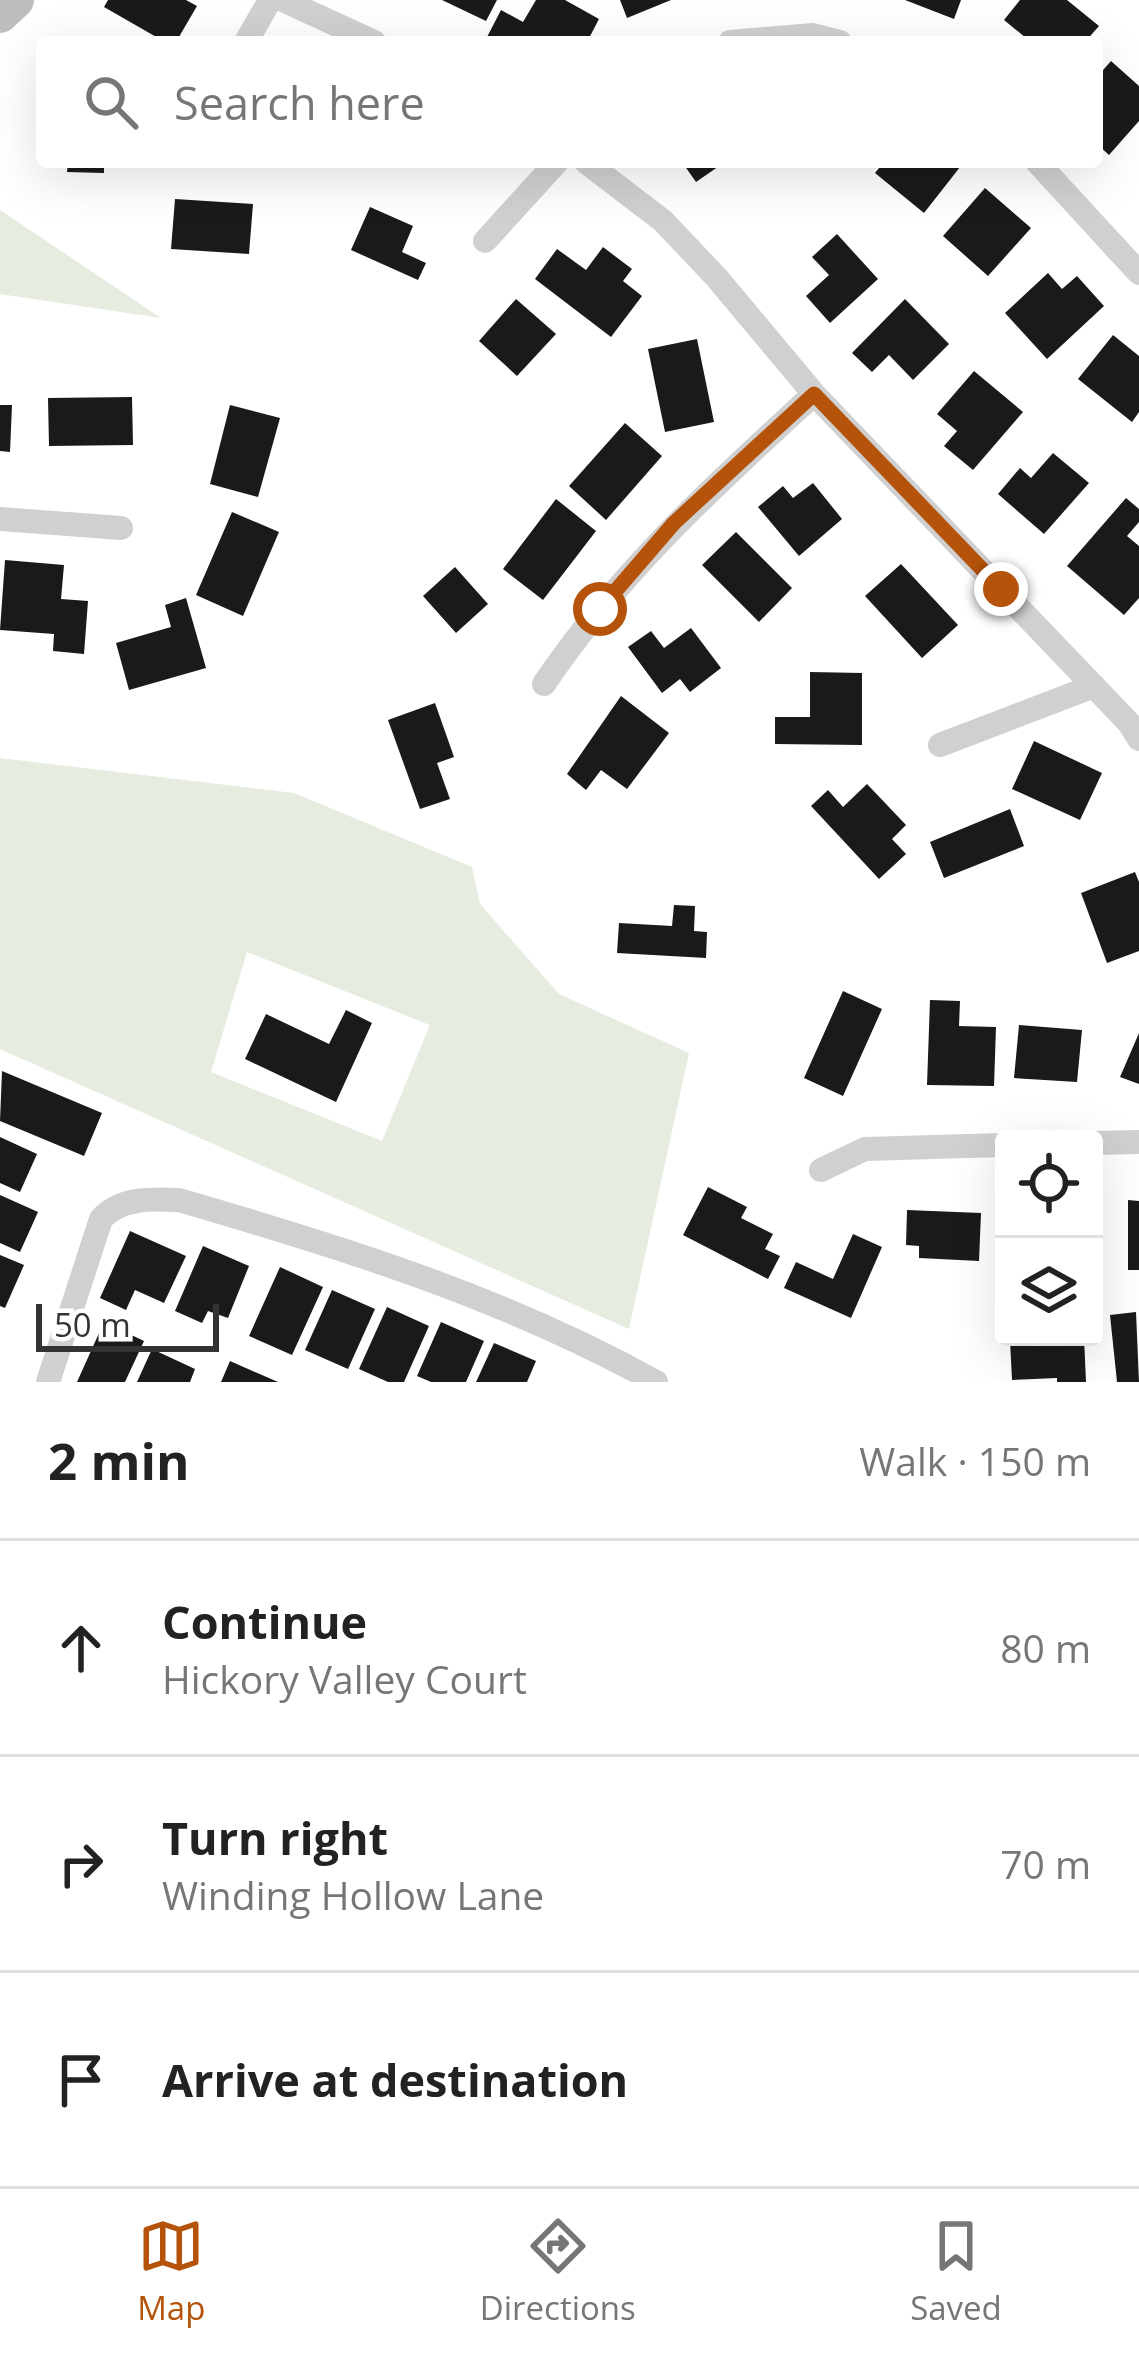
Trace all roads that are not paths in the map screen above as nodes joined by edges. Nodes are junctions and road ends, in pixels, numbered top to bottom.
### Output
1 (16, 0) edge
2 (270, 0) edge
3 (283, 0) edge
4 (0, 15) edge
5 (249, 36) edge
6 (361, 36) edge
7 (551, 168) edge
8 (594, 168) edge
9 (1043, 168) edge
10 (484, 241) dead end
11 (1139, 273) edge
12 (814, 394) junction
13 (0, 519) edge
14 (121, 528) dead end
15 (544, 684) dead end
16 (1094, 686) junction
17 (1139, 739) edge
18 (940, 745) dead end
19 (1139, 1142) edge
20 (1103, 1143) edge
21 (995, 1145) edge
22 (821, 1170) dead end
23 (48, 1382) edge
24 (656, 1382) edge

1 - 4 street
2 - 5 street
3 - 6 street
7 - 10 street
8 - 12 street
9 - 11 street
12 - 15 street
12 - 16 street
13 - 14 street
16 - 17 street
16 - 18 street
19 - 20 street
21 - 22 street
23 - 24 street

